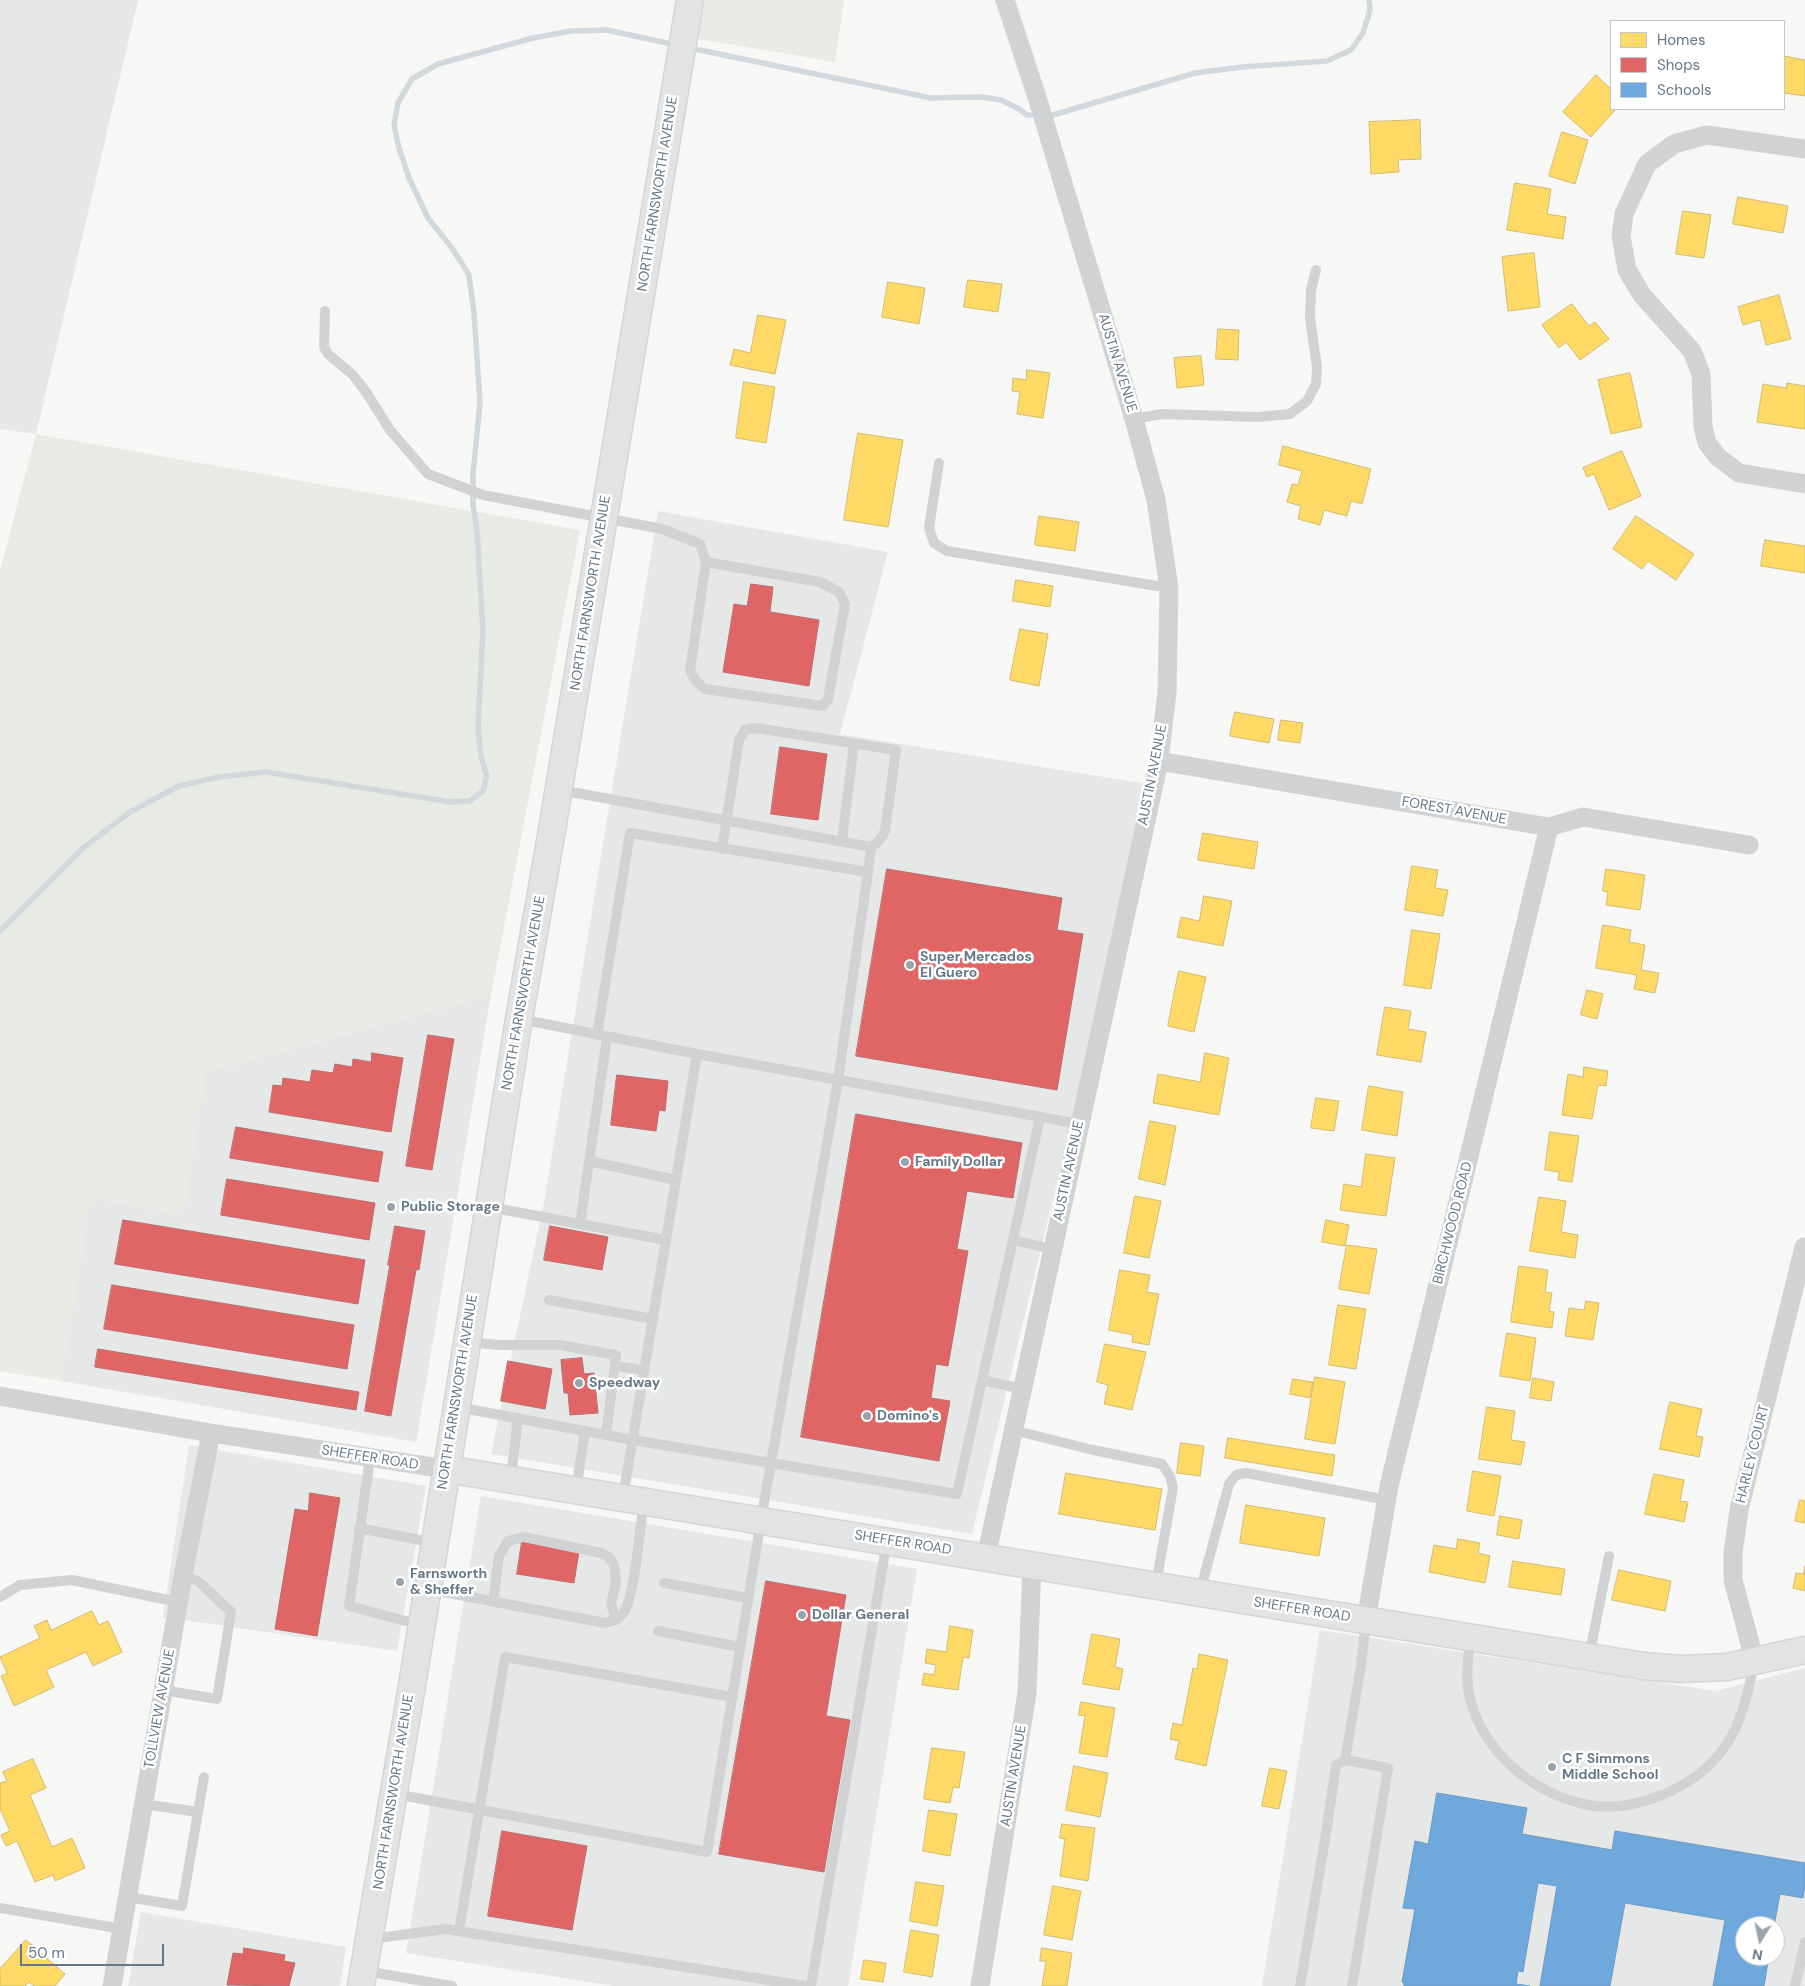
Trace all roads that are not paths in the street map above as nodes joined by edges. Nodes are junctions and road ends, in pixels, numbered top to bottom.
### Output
1 (1004, 0) edge
2 (689, 2) edge
3 (1805, 150) edge
4 (1316, 270) dead end
5 (325, 311) dead end
6 (1134, 420) junction
7 (939, 463) dead end
8 (1805, 484) edge
9 (604, 518) junction
10 (706, 562) junction
11 (1169, 588) junction
12 (854, 744) junction
13 (1159, 761) junction
14 (559, 790) junction
15 (727, 820) junction
16 (1549, 827) junction
17 (842, 842) junction
18 (1749, 845) dead end
19 (871, 847) junction
20 (722, 848) junction
21 (868, 872) junction
22 (519, 1019) junction
23 (602, 1036) junction
24 (697, 1054) junction
25 (838, 1080) junction
26 (1040, 1117) junction
27 (1079, 1124) junction
28 (589, 1161) junction
29 (676, 1180) junction
30 (488, 1207) junction
31 (580, 1224) junction
32 (666, 1240) junction
33 (1013, 1240) junction
34 (1804, 1247) dead end
35 (1052, 1249) junction
36 (549, 1300) dead end
37 (653, 1319) junction
38 (467, 1342) junction
39 (615, 1366) junction
40 (644, 1370) junction
41 (982, 1380) junction
42 (1022, 1390) junction
43 (0, 1396) edge
44 (456, 1406) junction
45 (518, 1418) junction
46 (1013, 1430) junction
47 (585, 1431) junction
48 (211, 1432) junction
49 (606, 1435) junction
50 (633, 1440) junction
51 (370, 1458) junction
52 (771, 1462) junction
53 (446, 1469) junction
54 (510, 1479) junction
55 (576, 1490) junction
56 (633, 1499) junction
57 (1387, 1500) junction
58 (761, 1520) junction
59 (360, 1528) junction
60 (887, 1541) junction
61 (435, 1543) junction
62 (1609, 1556) dead end
63 (986, 1557) junction
64 (1032, 1565) junction
65 (183, 1576) junction
66 (664, 1583) dead end
67 (1155, 1585) junction
68 (427, 1589) junction
69 (1200, 1593) junction
70 (0, 1597) edge
71 (748, 1598) junction
72 (178, 1602) junction
73 (493, 1602) junction
74 (616, 1620) junction
75 (1366, 1620) junction
76 (422, 1625) junction
77 (658, 1631) dead end
78 (1470, 1638) junction
79 (740, 1647) junction
80 (1805, 1651) edge
81 (1589, 1658) junction
82 (1755, 1662) junction
83 (163, 1690) junction
84 (732, 1698) junction
85 (1345, 1760) junction
86 (204, 1777) dead end
87 (394, 1794) junction
88 (143, 1804) junction
89 (480, 1809) junction
90 (198, 1812) junction
91 (127, 1897) junction
92 (0, 1908) edge
93 (122, 1930) junction
94 (460, 1931) junction
95 (370, 1939) junction
96 (1805, 1942) edge
97 (363, 1978) edge
98 (112, 1986) edge
99 (452, 1986) edge
100 (806, 1986) edge
101 (811, 1986) edge
102 (980, 1986) edge
103 (1300, 1986) edge
104 (1352, 1986) edge
105 (1795, 1986) edge

1 - 6 street, AUSTIN AVENUE
2 - 9 main road, NORTH FARNSWORTH AVENUE
3 - 8 street
4 - 6 lane
5 - 9 lane
6 - 11 street, AUSTIN AVENUE
7 - 11 lane
9 - 10 lane
9 - 14 main road, NORTH FARNSWORTH AVENUE
10 - 10 lane
11 - 13 street, AUSTIN AVENUE
12 - 15 lane
12 - 17 lane
12 - 19 lane
13 - 16 street, FOREST AVENUE
13 - 27 street, AUSTIN AVENUE
14 - 15 lane
14 - 22 main road, NORTH FARNSWORTH AVENUE
15 - 17 lane
15 - 20 lane
16 - 18 street, FOREST AVENUE
16 - 57 street, BIRCHWOOD ROAD
17 - 19 lane
19 - 21 lane
20 - 21 lane
20 - 23 lane
21 - 25 lane
22 - 23 lane
22 - 30 main road, NORTH FARNSWORTH AVENUE
23 - 24 lane
23 - 28 lane
24 - 25 lane
24 - 29 lane
25 - 26 lane
25 - 52 lane
26 - 27 lane
26 - 33 lane
27 - 35 street, AUSTIN AVENUE
28 - 29 lane
28 - 31 lane
29 - 32 lane
30 - 31 lane
30 - 38 main road, NORTH FARNSWORTH AVENUE
31 - 32 lane
32 - 37 lane
33 - 35 lane
33 - 41 lane
34 - 82 street, HARLEY COURT
35 - 42 street, AUSTIN AVENUE
36 - 37 lane
37 - 40 lane
38 - 39 lane
38 - 44 main road, NORTH FARNSWORTH AVENUE
39 - 40 lane
39 - 49 lane
40 - 50 lane
41 - 42 lane
41 - 52 lane
42 - 46 street, AUSTIN AVENUE
43 - 48 street, SHEFFER ROAD
44 - 45 lane
44 - 53 main road, NORTH FARNSWORTH AVENUE
45 - 47 lane
45 - 54 lane
46 - 63 street, AUSTIN AVENUE
46 - 67 lane
47 - 49 lane
47 - 55 lane
48 - 51 street, SHEFFER ROAD
48 - 65 street, TOLLVIEW AVENUE
49 - 50 lane
50 - 52 lane
50 - 56 lane
51 - 53 street, SHEFFER ROAD
51 - 59 lane
52 - 58 lane
53 - 54 main road, SHEFFER ROAD
53 - 61 main road, NORTH FARNSWORTH AVENUE
54 - 55 main road, SHEFFER ROAD
55 - 56 main road, SHEFFER ROAD
56 - 58 main road, SHEFFER ROAD
56 - 74 lane
57 - 69 lane
57 - 75 street, BIRCHWOOD ROAD
58 - 60 main road, SHEFFER ROAD
58 - 71 lane
59 - 61 lane
59 - 76 lane
60 - 63 main road, SHEFFER ROAD
60 - 101 lane
61 - 68 main road, NORTH FARNSWORTH AVENUE
62 - 81 lane
63 - 64 main road, SHEFFER ROAD
64 - 67 main road, SHEFFER ROAD
64 - 102 street, AUSTIN AVENUE
65 - 72 street, TOLLVIEW AVENUE
65 - 83 lane
66 - 71 lane
67 - 69 main road, SHEFFER ROAD
68 - 73 lane
68 - 76 main road, NORTH FARNSWORTH AVENUE
69 - 75 main road, SHEFFER ROAD
70 - 72 lane
71 - 79 lane
72 - 83 street, TOLLVIEW AVENUE
73 - 74 lane
73 - 74 lane
75 - 78 main road, SHEFFER ROAD
75 - 85 lane
76 - 87 main road, NORTH FARNSWORTH AVENUE
77 - 79 lane
78 - 81 main road, SHEFFER ROAD
78 - 82 lane
79 - 84 lane
80 - 82 main road, SHEFFER ROAD
81 - 82 main road, SHEFFER ROAD
83 - 88 street, TOLLVIEW AVENUE
84 - 89 lane
84 - 89 lane
85 - 103 lane
85 - 104 lane
86 - 90 lane
87 - 89 lane
87 - 95 main road, NORTH FARNSWORTH AVENUE
88 - 90 lane
88 - 91 street, TOLLVIEW AVENUE
89 - 94 lane
90 - 91 lane
91 - 93 street, TOLLVIEW AVENUE
92 - 93 lane
93 - 98 street, TOLLVIEW AVENUE
94 - 95 lane
94 - 100 lane
95 - 97 main road, NORTH FARNSWORTH AVENUE
96 - 105 lane
97 - 99 lane

